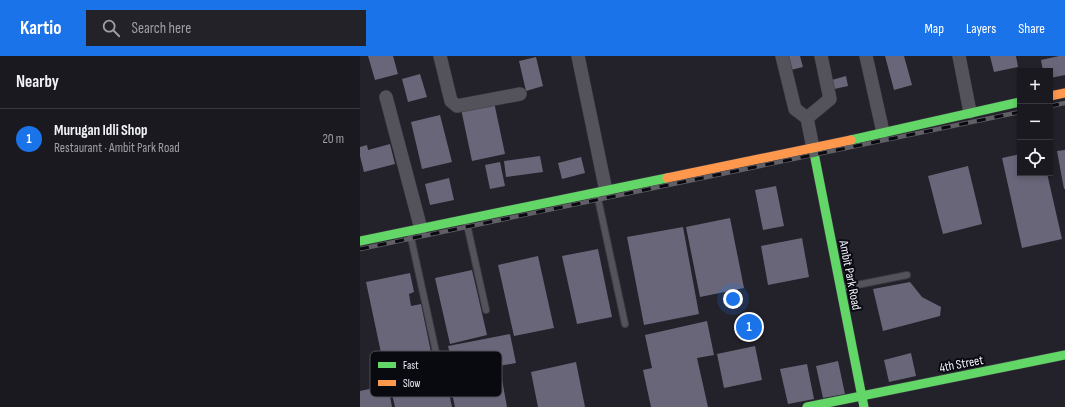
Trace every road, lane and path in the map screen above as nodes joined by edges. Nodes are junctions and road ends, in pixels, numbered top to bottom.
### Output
1 (440, 56) edge
2 (578, 56) edge
3 (782, 56) edge
4 (820, 56) edge
5 (866, 56) edge
6 (959, 56) edge
7 (520, 94) dead end
8 (1065, 94) edge
9 (1053, 96) edge
10 (386, 97) dead end
11 (1017, 103) edge
12 (970, 112) junction
13 (807, 118) junction
14 (883, 132) junction
15 (813, 148) junction
16 (601, 192) junction
17 (466, 220) junction
18 (415, 230) junction
19 (360, 241) edge
20 (907, 275) dead end
21 (841, 288) junction
22 (486, 310) dead end
23 (625, 324) dead end
24 (436, 351) edge
25 (1065, 355) edge
26 (862, 396) junction
27 (807, 407) edge
28 (864, 407) edge

1 - 7 street
2 - 16 street
3 - 13 street
4 - 13 street
5 - 14 street
6 - 12 street
8 - 9 street
10 - 18 street
11 - 12 street
12 - 14 street
13 - 15 street
14 - 15 street
15 - 16 street
15 - 21 street, Ambit Park Road
16 - 17 street
16 - 23 lane
17 - 18 street
17 - 22 lane
18 - 19 street
18 - 24 lane
20 - 21 lane
21 - 26 street, Ambit Park Road
25 - 26 street, 4th Street
26 - 27 street, 4th Street
26 - 28 street, Ambit Park Road

